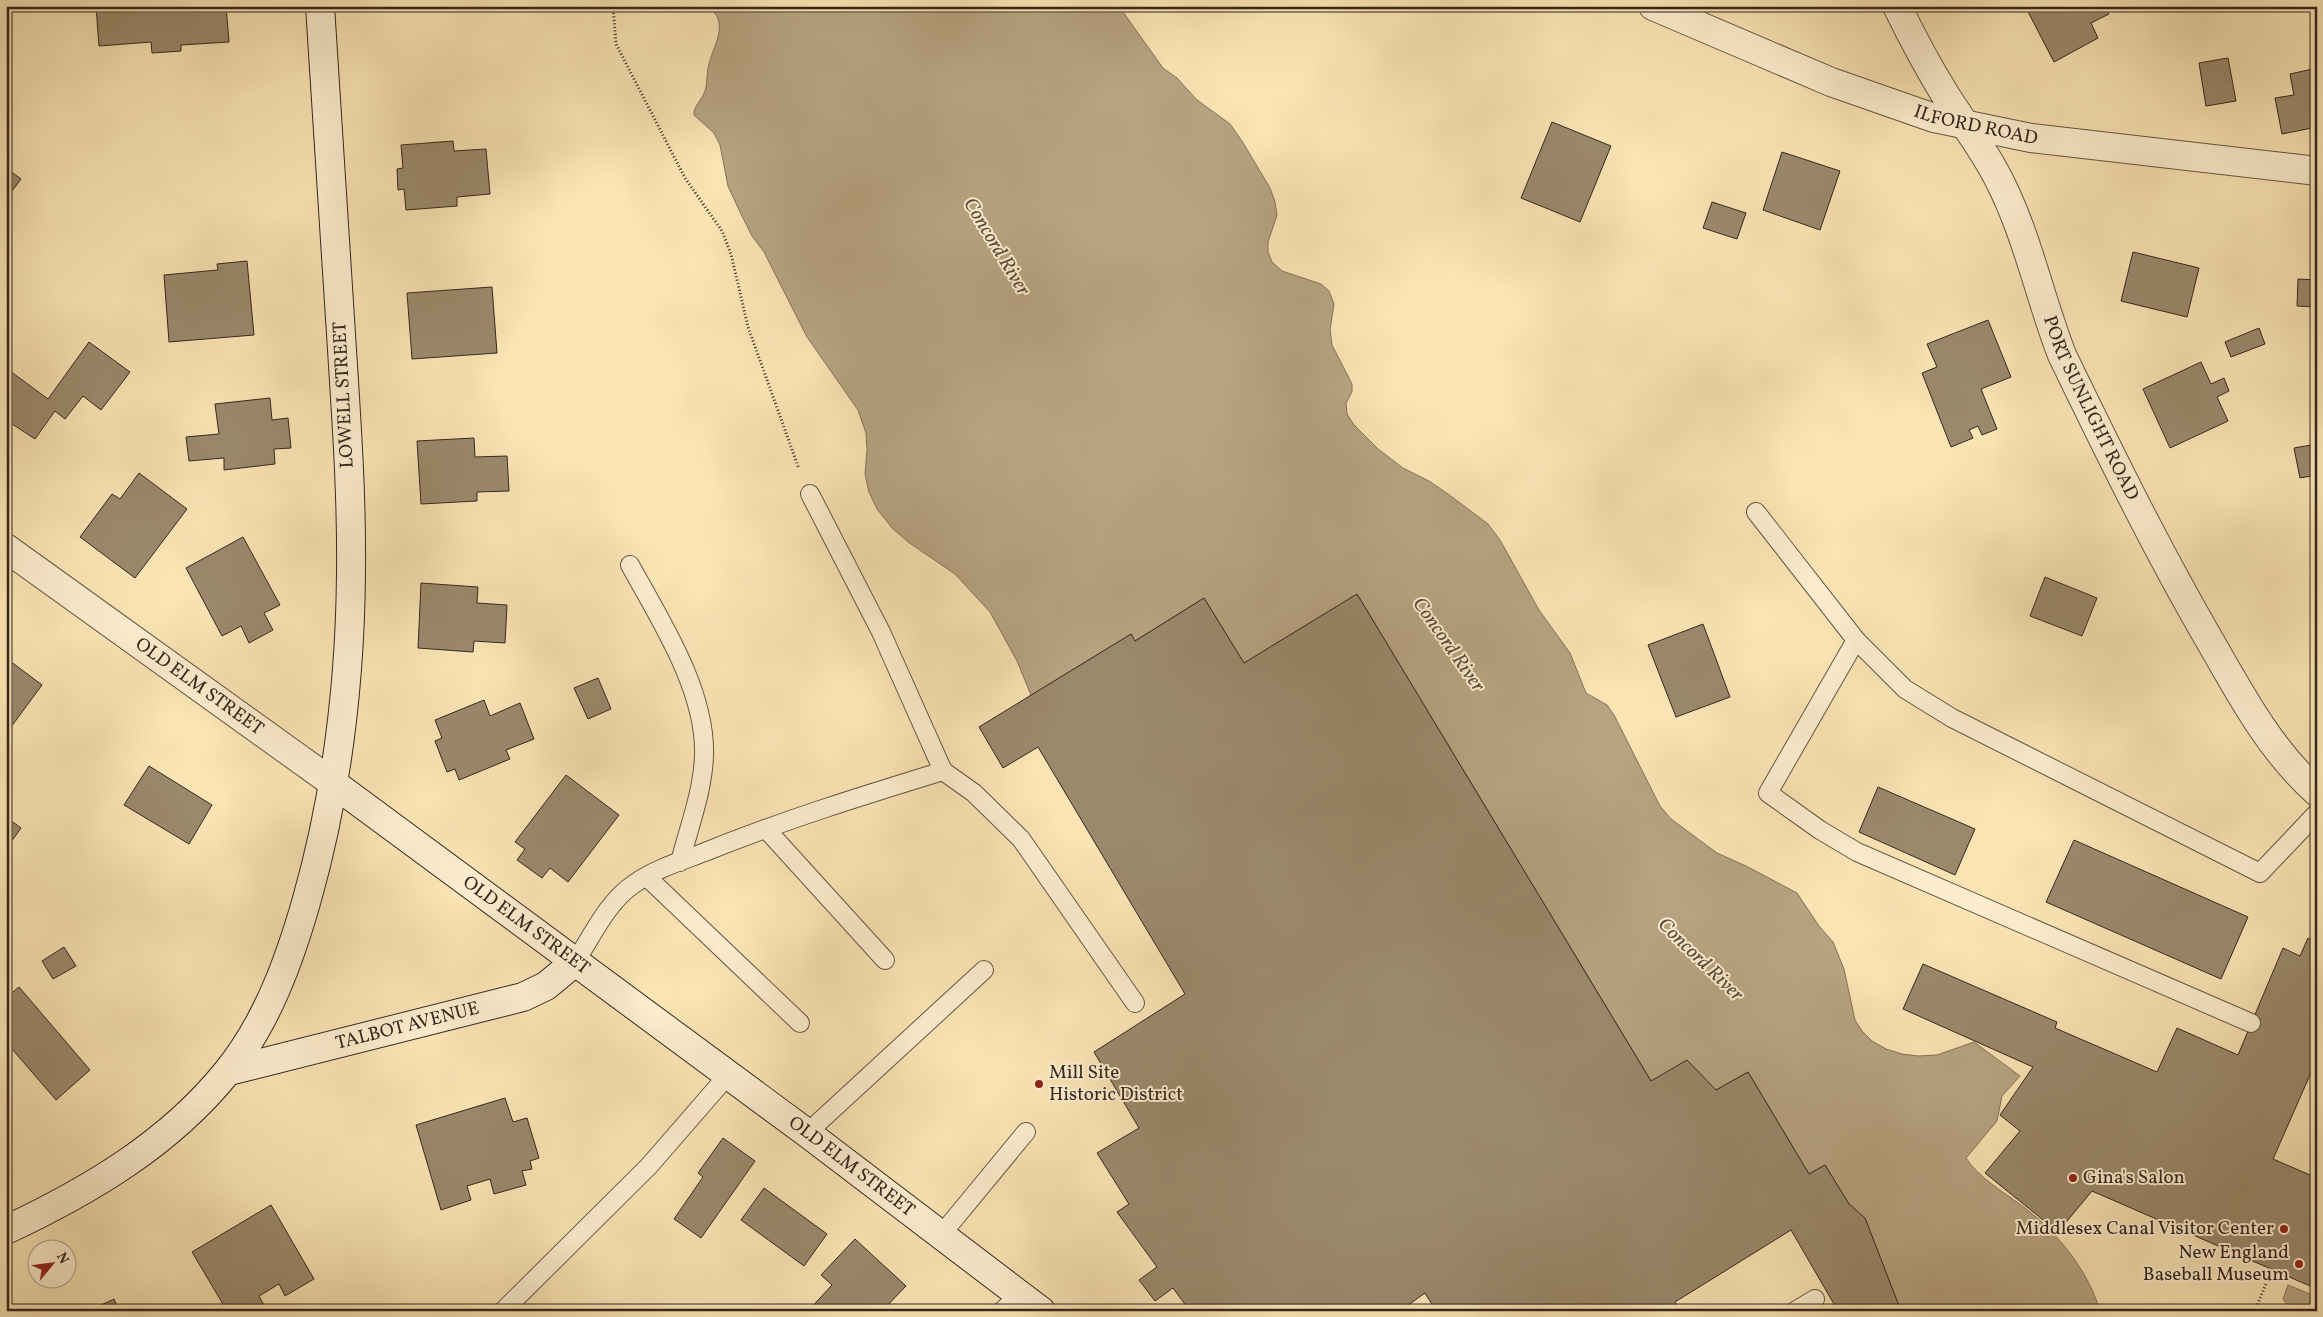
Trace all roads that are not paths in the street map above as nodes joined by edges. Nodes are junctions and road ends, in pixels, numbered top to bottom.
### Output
1 (320, 6) edge
2 (1653, 6) edge
3 (1897, 6) edge
4 (1966, 126) junction
5 (2317, 171) edge
6 (810, 494) road end
7 (1756, 512) dead end
8 (6, 548) edge
9 (630, 566) dead end
10 (1856, 640) junction
11 (943, 771) junction
12 (333, 782) junction
13 (2317, 792) edge
14 (2317, 813) edge
15 (766, 829) junction
16 (680, 862) junction
17 (647, 877) junction
18 (885, 960) dead end
19 (575, 962) junction
20 (984, 970) dead end
21 (1135, 1003) dead end
22 (800, 1023) dead end
23 (2251, 1023) dead end
24 (229, 1071) junction
25 (728, 1075) junction
26 (1026, 1132) dead end
27 (807, 1133) junction
28 (6, 1230) edge
29 (941, 1235) junction
30 (1815, 1299) dead end
31 (1011, 1303) edge
32 (503, 1311) edge
33 (1041, 1311) edge
34 (1796, 1311) edge

1 - 12 street, LOWELL STREET
2 - 4 street, ILFORD ROAD
3 - 4 street, PORT SUNLIGHT ROAD
4 - 5 street, ILFORD ROAD
4 - 13 street, PORT SUNLIGHT ROAD
6 - 11 lane
7 - 10 lane
8 - 12 street, OLD ELM STREET
9 - 16 lane
10 - 14 lane
10 - 23 lane
11 - 15 lane
11 - 21 lane
12 - 19 street, OLD ELM STREET
12 - 24 street
15 - 16 lane
15 - 18 lane
16 - 17 lane
17 - 19 lane
17 - 22 lane
19 - 24 street, TALBOT AVENUE
19 - 25 street, OLD ELM STREET
20 - 27 lane
24 - 28 street
25 - 27 street, OLD ELM STREET
25 - 32 lane
26 - 29 lane
27 - 29 street, OLD ELM STREET
29 - 31 street, OLD ELM STREET
30 - 34 lane
31 - 33 street, OLD ELM STREET

